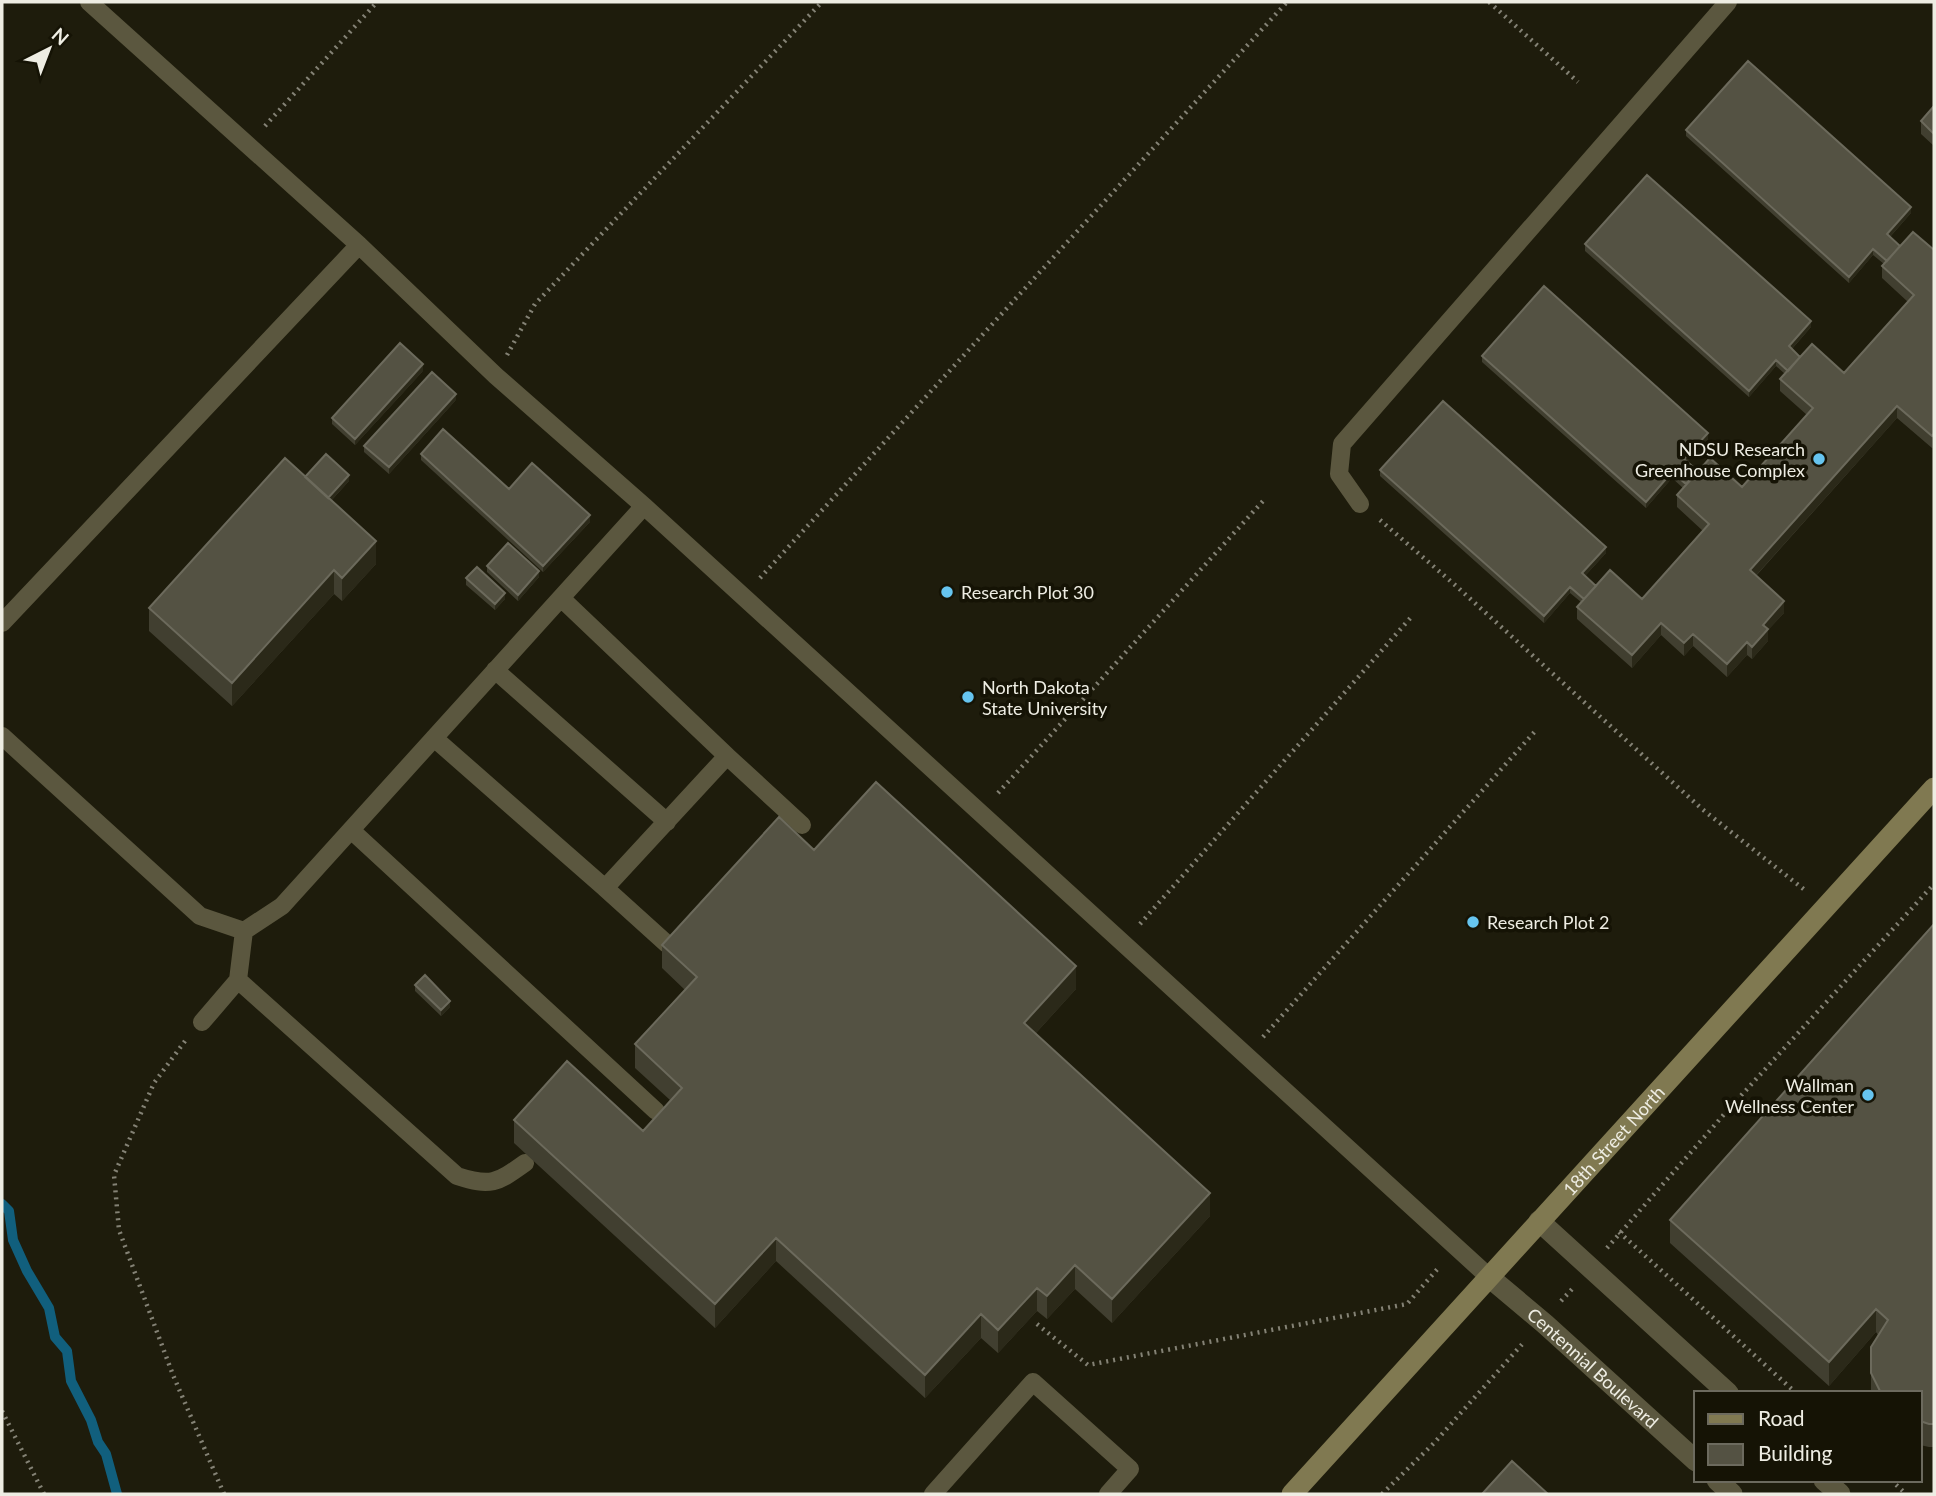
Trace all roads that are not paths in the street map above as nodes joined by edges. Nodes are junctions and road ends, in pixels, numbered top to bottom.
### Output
1 (89, 2) edge
2 (1728, 2) edge
3 (359, 245) junction
4 (1360, 504) road end
5 (644, 506) junction
6 (561, 598) junction
7 (2, 623) edge
8 (495, 670) junction
9 (2, 736) edge
10 (434, 738) junction
11 (727, 756) junction
12 (1934, 788) edge
13 (667, 821) junction
14 (802, 825) dead end
15 (351, 830) junction
16 (605, 888) junction
17 (244, 931) junction
18 (667, 944) edge
19 (238, 980) junction
20 (202, 1022) road end
21 (656, 1111) dead end
22 (526, 1163) edge
23 (1539, 1221) junction
24 (1489, 1277) junction
25 (1726, 1391) edge
26 (1694, 1459) edge
27 (1719, 1482) edge
28 (1826, 1482) edge
29 (933, 1494) edge
30 (1108, 1494) edge
31 (1293, 1494) edge
32 (1732, 1494) edge
33 (1840, 1494) edge

1 - 3 lane
2 - 4 lane
3 - 5 lane
3 - 7 lane
5 - 6 lane
5 - 24 lane
6 - 8 lane
6 - 11 lane
8 - 10 lane
8 - 13 lane
9 - 17 lane
10 - 15 lane
10 - 16 lane
11 - 13 lane
11 - 14 lane
12 - 23 street, 18th Street North
13 - 16 lane
15 - 17 lane
15 - 21 lane
16 - 18 lane
17 - 19 lane
19 - 20 lane
19 - 22 lane
23 - 24 street, 18th Street North
23 - 25 street
24 - 26 street, Centennial Boulevard
24 - 31 street, 18th Street North
27 - 32 street
28 - 33 street
29 - 30 lane

